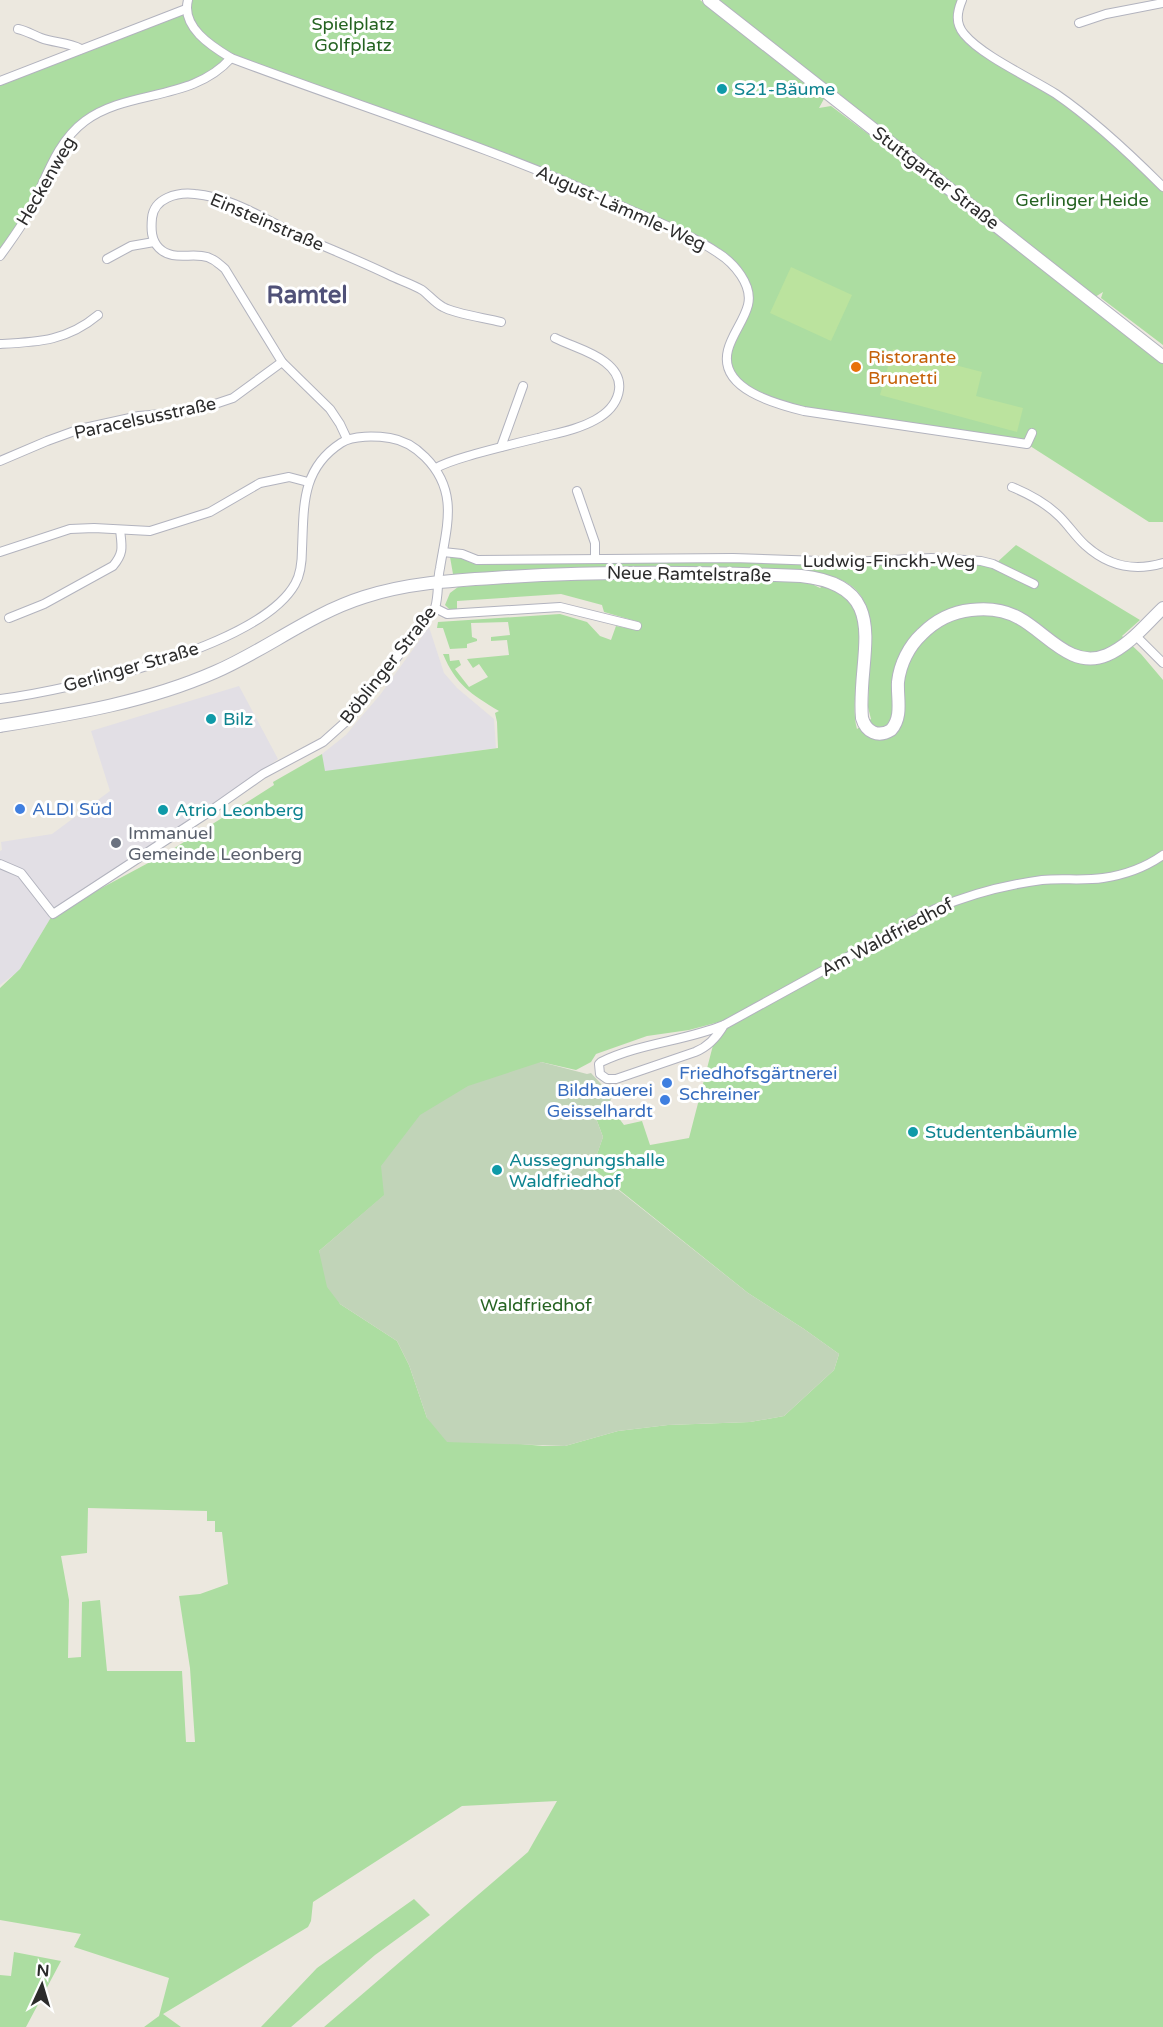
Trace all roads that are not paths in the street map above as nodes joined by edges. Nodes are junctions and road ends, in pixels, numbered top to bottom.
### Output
1 (709, 0) edge
2 (962, 0) edge
3 (1163, 3) edge
4 (187, 4) edge
5 (1079, 23) dead end
6 (18, 28) dead end
7 (81, 49) junction
8 (231, 58) junction
9 (0, 81) edge
10 (1163, 187) edge
11 (154, 242) junction
12 (0, 256) edge
13 (107, 259) dead end
14 (98, 315) dead end
15 (501, 322) dead end
16 (555, 338) dead end
17 (0, 344) edge
18 (1163, 357) edge
19 (282, 362) junction
20 (523, 386) dead end
21 (1032, 433) dead end
22 (348, 439) junction
23 (501, 447) junction
24 (0, 461) edge
25 (436, 468) junction
26 (308, 482) junction
27 (1012, 487) dead end
28 (578, 491) dead end
29 (120, 530) junction
30 (0, 552) edge
31 (443, 552) junction
32 (595, 558) junction
33 (1163, 563) edge
34 (437, 582) junction
35 (1034, 584) dead end
36 (435, 608) junction
37 (1163, 608) edge
38 (9, 618) dead end
39 (637, 626) dead end
40 (1135, 635) junction
41 (1163, 663) edge
42 (0, 699) edge
43 (0, 726) edge
44 (1163, 855) edge
45 (0, 864) edge
46 (724, 1025) junction

1 - 18 main road, Stuttgarter Straße
2 - 10 street
3 - 5 street
4 - 7 street
4 - 8 street, August-Lämmle-Weg
6 - 7 street
7 - 9 street
8 - 12 street, Heckenweg
8 - 21 street, August-Lämmle-Weg
11 - 13 street
11 - 15 street, Einsteinstraße
11 - 19 street
14 - 17 street
16 - 23 street
19 - 22 street
19 - 24 street, Paracelsusstraße
20 - 23 street
22 - 25 street
22 - 26 street, Gerlinger Straße
23 - 25 street
25 - 31 street
26 - 29 street
26 - 42 street, Gerlinger Straße
27 - 33 street
28 - 32 street
29 - 30 street
29 - 38 street
31 - 32 street, Ludwig-Finckh-Weg
31 - 34 street
32 - 35 street, Ludwig-Finckh-Weg
34 - 36 street, Böblinger Straße
34 - 40 main road, Neue Ramtelstraße
34 - 43 main road, Neue Ramtelstraße
36 - 39 street
36 - 45 street, Böblinger Straße
37 - 40 main road, Neue Ramtelstraße
40 - 41 street
44 - 46 street, Am Waldfriedhof
46 - 46 street, Am Waldfriedhof

